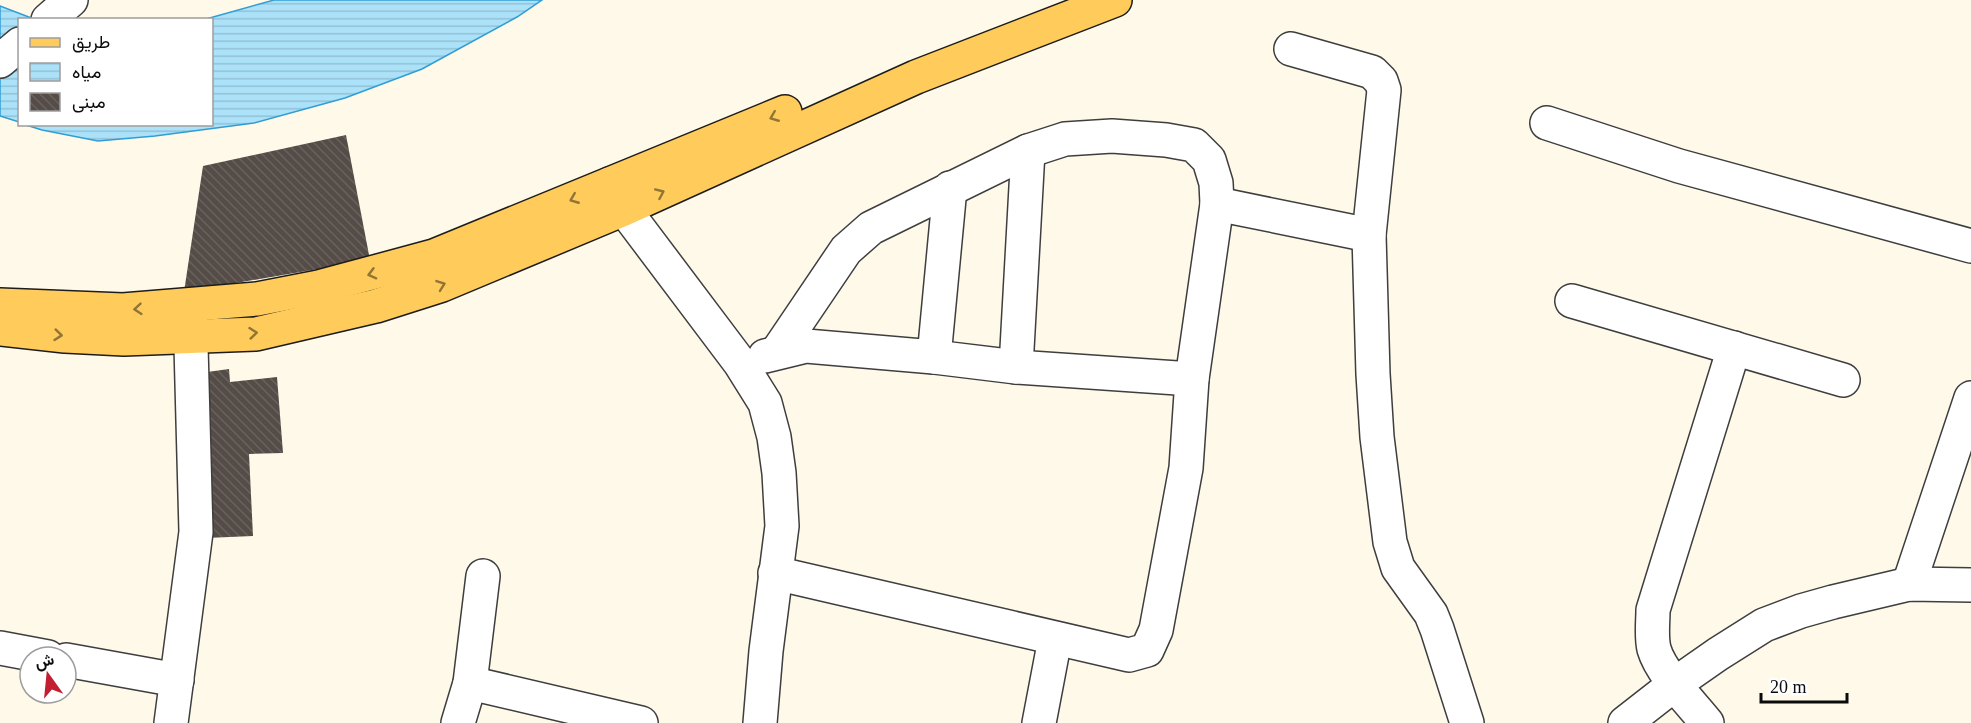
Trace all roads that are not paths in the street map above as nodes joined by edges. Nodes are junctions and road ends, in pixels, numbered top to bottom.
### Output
1 (71, 0) edge
2 (1062, 0) edge
3 (1115, 0) edge
4 (50, 18) edge
5 (18, 46) edge
6 (1291, 49) dead end
7 (0, 61) edge
8 (1547, 123) dead end
9 (1028, 151) junction
10 (950, 188) junction
11 (617, 196) junction
12 (1217, 204) junction
13 (1369, 235) junction
14 (1971, 246) edge
15 (1572, 301) dead end
16 (0, 305) edge
17 (190, 305) junction
18 (0, 329) edge
19 (190, 338) junction
20 (1734, 348) junction
21 (777, 352) junction
22 (933, 357) junction
23 (740, 363) junction
24 (1016, 367) junction
25 (1192, 379) junction
26 (1844, 380) dead end
27 (1971, 398) edge
28 (775, 573) junction
29 (483, 576) dead end
30 (1909, 584) junction
31 (1971, 585) edge
32 (1055, 639) junction
33 (0, 648) edge
34 (18, 651) edge
35 (78, 662) edge
36 (177, 680) junction
37 (470, 683) junction
38 (1675, 684) junction
39 (171, 723) edge
40 (458, 723) edge
41 (641, 723) edge
42 (760, 723) edge
43 (1039, 723) edge
44 (1467, 723) edge
45 (1626, 723) edge
46 (1707, 723) edge

1 - 4 street
2 -> 11 main road
11 -> 3 main road
5 - 7 street
6 - 13 street
8 - 14 street
9 - 10 street
9 - 12 street
9 - 24 street
10 - 21 street
10 - 22 street
11 -> 17 main road
19 -> 11 main road
11 - 23 street
12 - 13 street
12 - 25 street
13 - 44 street
15 - 20 street
17 -> 16 main road
17 - 19 street
18 -> 19 main road
19 - 36 street
20 - 26 street
20 - 38 street
21 - 22 street
21 - 23 street
22 - 24 street
23 - 28 street
24 - 25 street
25 - 32 street
27 - 30 street
28 - 32 street
28 - 42 street
29 - 37 street
30 - 31 street
30 - 38 street
32 - 43 street
33 - 34 street
35 - 36 street
36 - 39 street
37 - 40 street
37 - 41 street
38 - 45 street
38 - 46 street

